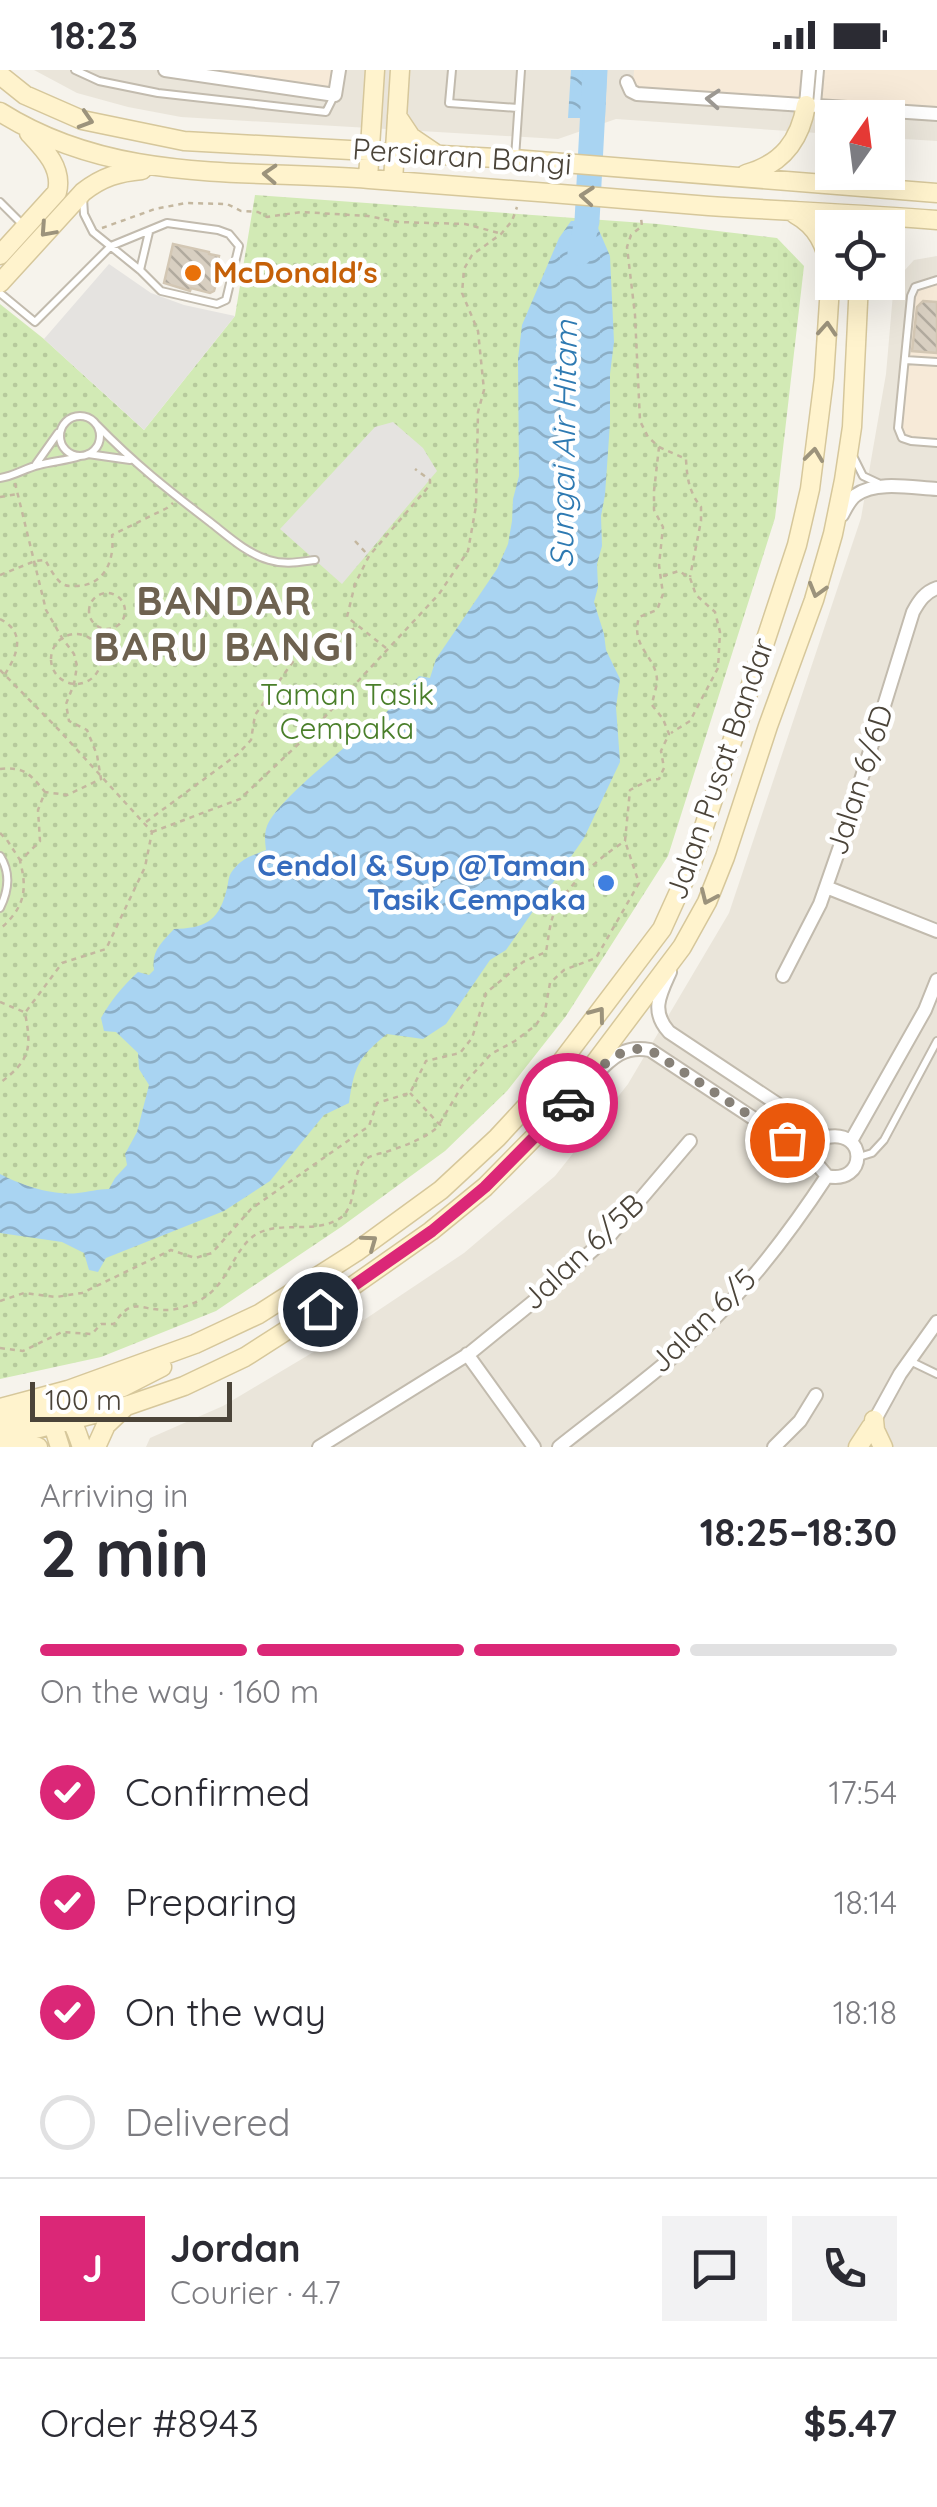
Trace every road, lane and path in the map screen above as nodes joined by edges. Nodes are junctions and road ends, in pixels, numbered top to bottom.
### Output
1 (75, 70) edge
2 (165, 70) edge
3 (339, 70) edge
4 (375, 70) edge
5 (400, 70) edge
6 (452, 70) edge
7 (520, 70) edge
8 (809, 70) edge
9 (820, 70) edge
10 (0, 75) edge
11 (628, 76) edge
12 (335, 95) junction
13 (812, 105) junction
14 (518, 108) junction
15 (0, 112) edge
16 (373, 112) junction
17 (937, 114) edge
18 (397, 116) junction
19 (26, 129) junction
20 (320, 148) junction
21 (370, 150) junction
22 (395, 152) junction
23 (436, 154) junction
24 (514, 159) junction
25 (157, 168) junction
26 (736, 176) junction
27 (368, 178) junction
28 (394, 181) junction
29 (815, 182) edge
30 (900, 190) edge
31 (937, 193) edge
32 (71, 195) junction
33 (0, 202) edge
34 (510, 202) dead end
35 (630, 206) junction
36 (792, 212) junction
37 (815, 217) edge
38 (912, 218) junction
39 (905, 219) edge
40 (937, 220) edge
41 (905, 222) edge
42 (25, 227) junction
43 (149, 231) junction
44 (815, 231) edge
45 (92, 232) junction
46 (501, 234) junction
47 (111, 246) junction
48 (0, 255) edge
49 (140, 270) junction
50 (937, 280) edge
51 (0, 283) edge
52 (0, 293) edge
53 (830, 300) edge
54 (858, 300) edge
55 (906, 360) junction
56 (937, 362) edge
57 (97, 425) junction
58 (852, 427) junction
59 (61, 430) junction
60 (937, 444) edge
61 (659, 447) junction
62 (85, 455) junction
63 (131, 460) junction
64 (36, 465) junction
65 (415, 469) dead end
66 (12, 476) junction
67 (0, 478) edge
68 (892, 486) junction
69 (937, 489) edge
70 (18, 494) junction
71 (0, 497) edge
72 (178, 499) junction
73 (832, 534) junction
74 (354, 541) dead end
75 (369, 556) junction
76 (315, 560) dead end
77 (34, 561) junction
78 (0, 574) edge
79 (661, 577) junction
80 (690, 578) junction
81 (937, 588) edge
82 (88, 610) joint
83 (0, 619) edge
84 (358, 627) junction
85 (62, 638) junction
86 (387, 648) junction
87 (2, 673) edge
88 (74, 684) junction
89 (669, 734) junction
90 (0, 769) edge
91 (101, 779) junction
92 (45, 792) junction
93 (144, 824) junction
94 (152, 832) junction
95 (0, 834) edge
96 (624, 841) junction
97 (0, 856) edge
98 (20, 860) junction
99 (826, 887) junction
100 (0, 908) edge
101 (0, 929) edge
102 (937, 931) edge
103 (682, 947) junction
104 (783, 976) dead end
105 (937, 980) edge
106 (0, 1002) edge
107 (26, 1012) junction
108 (937, 1040) edge
109 (0, 1083) edge
110 (410, 1093) junction
111 (555, 1116) junction
112 (440, 1124) junction
113 (827, 1137) junction
114 (851, 1141) junction
115 (690, 1142) dead end
116 (858, 1157) junction
117 (815, 1159) junction
118 (827, 1176) junction
119 (0, 1301) edge
120 (937, 1322) edge
121 (195, 1344) junction
122 (0, 1348) edge
123 (467, 1354) junction
124 (909, 1360) junction
125 (937, 1374) edge
126 (816, 1395) dead end
127 (129, 1405) junction
128 (0, 1408) edge
129 (61, 1419) junction
130 (0, 1420) edge
131 (873, 1423) junction
132 (0, 1440) edge
133 (38, 1447) edge
134 (60, 1447) edge
135 (82, 1447) edge
136 (96, 1447) edge
137 (319, 1447) edge
138 (534, 1447) edge
139 (559, 1447) edge
140 (774, 1447) edge
141 (858, 1447) edge
142 (866, 1447) edge
143 (883, 1447) edge

1 - 12 lane
2 - 12 street
3 - 12 street
4 - 16 main road
5 - 18 main road
6 - 14 lane
7 - 14 lane
8 - 13 street
9 - 13 lane
10 -> 20 main road, Persiaran Bangi
13 -> 11 street
13 - 17 street
13 - 26 main road
14 - 24 lane
15 - 19 main road, Persiaran Bangi
16 - 20 main road
16 - 21 main road
18 - 22 main road
18 - 23 main road
19 - 25 main road, Persiaran Bangi
19 - 32 main road
20 - 21 main road, Persiaran Bangi
21 - 22 main road, Persiaran Bangi
21 - 27 main road
22 - 23 main road, Persiaran Bangi
22 - 28 main road
23 - 24 main road, Persiaran Bangi
24 - 26 main road, Persiaran Bangi
27 -> 25 main road, Persiaran Bangi
25 - 32 main road
26 - 29 main road, Persiaran Bangi
27 - 28 main road, Persiaran Bangi
35 -> 28 main road, Persiaran Bangi
30 - 31 main road, Persiaran Bangi
32 - 42 main road
32 - 45 lane
32 -> 51 main road
33 - 42 lane
34 - 46 path
35 - 36 main road, Persiaran Bangi
35 - 61 path
36 - 37 main road, Persiaran Bangi
36 - 44 main road
38 - 39 main road, Persiaran Bangi
38 - 40 main road, Persiaran Bangi
38 - 41 main road
42 - 48 main road
43 - 47 lane
43 - 49 lane
43 - 49 lane
45 - 46 path
45 - 47 lane
46 - 86 path
47 - 49 lane
47 - 52 lane
50 - 55 lane
121 -> 53 main road, Jalan Pusat Bandar
54 - 58 main road, Jalan Pusat Bandar
55 - 56 lane
55 - 60 lane
57 - 59 lane
57 - 62 lane
57 - 63 lane
58 - 68 lane, Jalan Pusat Bandar
58 - 73 main road, Jalan Pusat Bandar
59 - 62 lane
59 - 64 lane
61 - 79 path
61 - 80 path
62 - 63 lane
62 - 64 lane
63 - 72 lane
64 - 66 lane
65 - 75 path
66 - 67 lane
66 - 70 path
68 - 69 street, Jalan Pusat Bandar
68 - 73 street, Jalan Pusat Bandar
70 - 71 path
70 - 77 path
72 - 76 lane
72 - 77 path
73 -> 103 main road, Jalan Pusat Bandar
74 - 75 path
75 - 84 path
77 - 78 path
77 - 85 path
79 - 80 path
79 - 89 path
80 - 89 path
81 - 99 street, Jalan 6/6D
82 - 82 path
83 - 87 path
84 - 86 path
84 - 93 path
85 - 88 path
85 - 88 path
85 - 88 path
86 - 94 path
87 - 91 path
88 - 91 path
89 - 96 path
90 - 92 path
91 - 92 path
91 - 93 path
92 - 98 path
93 - 94 path
94 - 107 path
95 - 98 path
96 - 110 path
96 - 112 path
97 - 100 lane
98 - 101 path
99 - 102 street
99 - 104 street, Jalan 6/6D
103 - 111 main road, Jalan Pusat Bandar
103 - 113 street
105 - 114 street
106 - 107 path
107 - 109 path
108 - 116 lane
110 - 112 path
110 - 119 path
111 - 117 street
111 - 127 main road, Jalan Pusat Bandar
112 - 122 path
113 - 114 street
113 - 117 street
114 - 116 street
115 - 123 street, Jalan 6/5B
116 - 118 street
117 - 118 street
118 - 139 street, Jalan 6/5
120 - 124 street
121 - 128 main road, Jalan Pusat Bandar
121 - 129 main road
123 - 137 street, Jalan 6/5B
123 - 138 street
124 - 125 lane
124 - 131 street
126 - 140 street
127 - 129 main road, Jalan Pusat Bandar
127 - 136 main road
129 - 130 main road
129 - 132 main road, Jalan Pusat Bandar
129 - 134 main road
129 - 135 main road
131 - 141 main road
131 - 142 street
131 - 143 main road
132 - 133 main road

